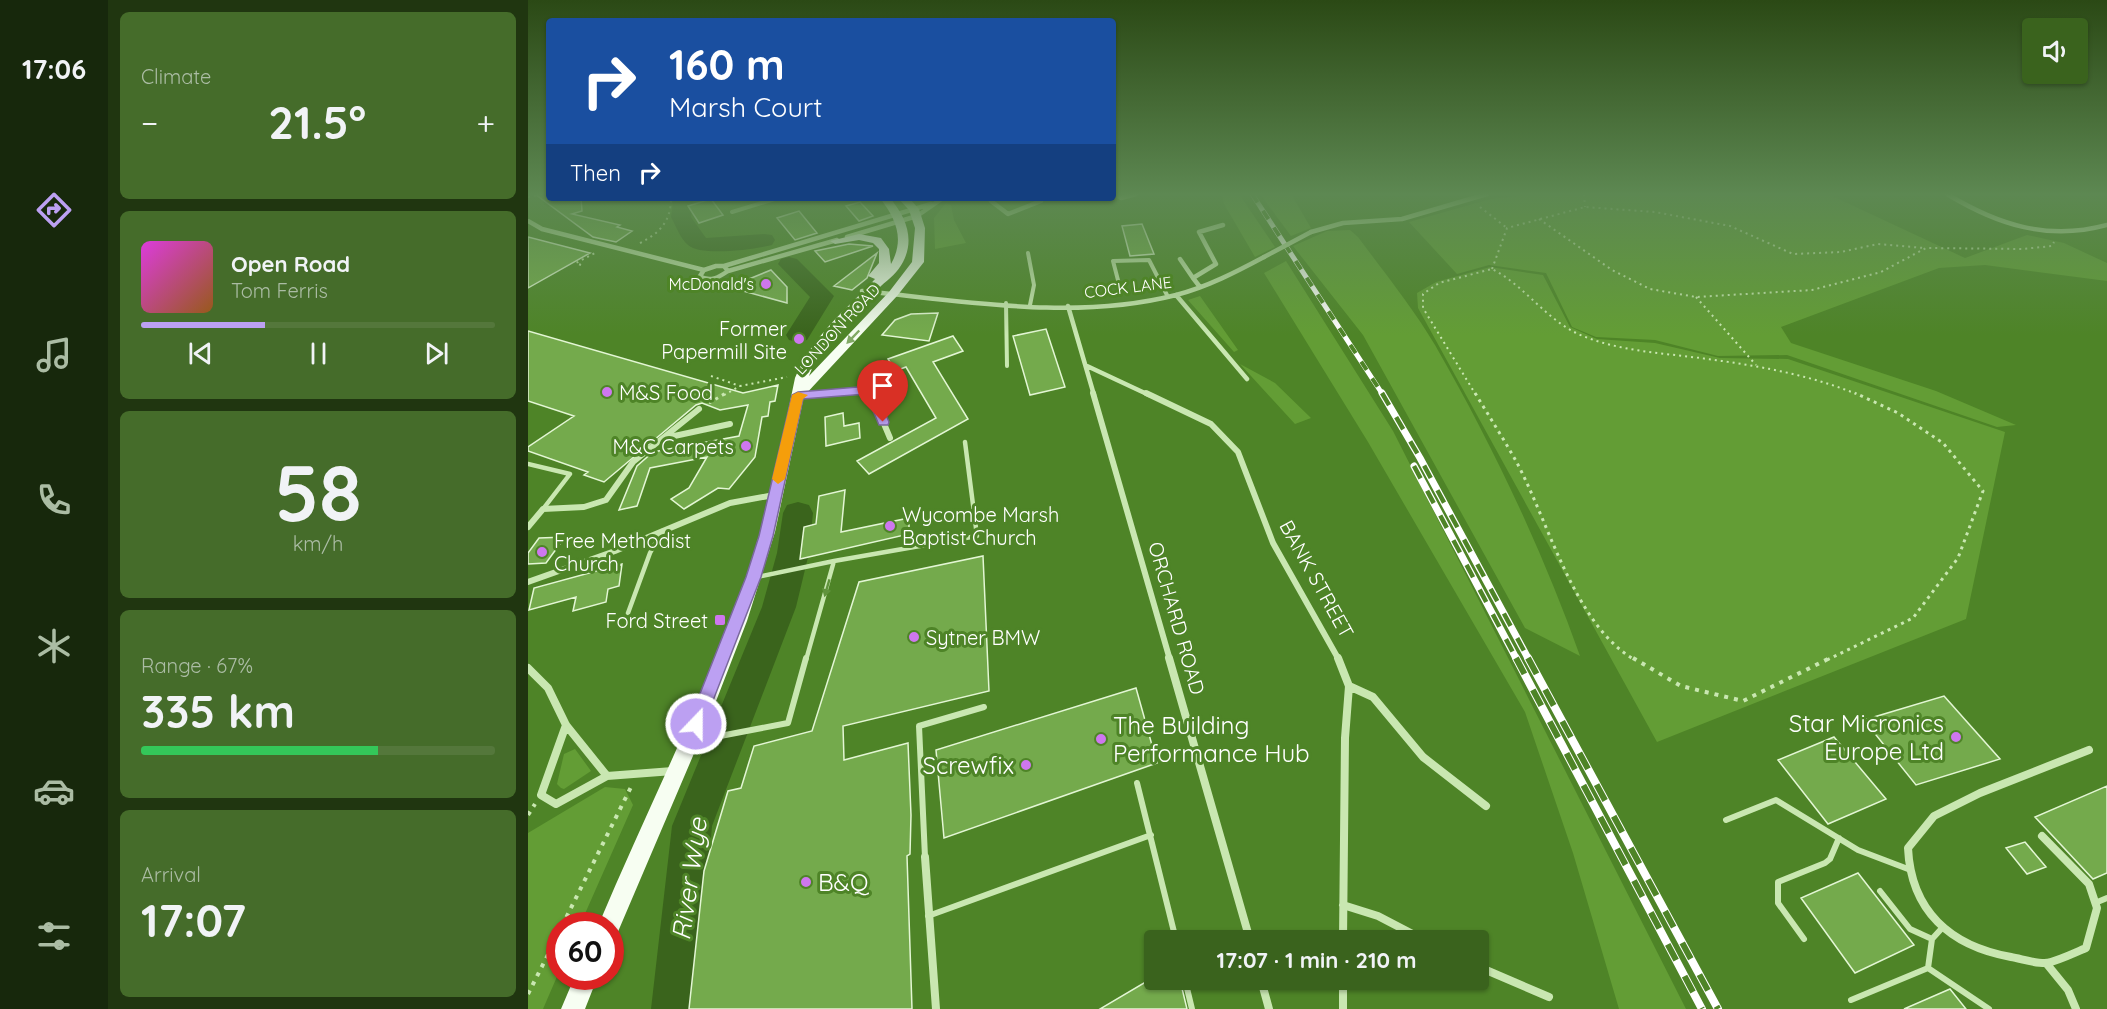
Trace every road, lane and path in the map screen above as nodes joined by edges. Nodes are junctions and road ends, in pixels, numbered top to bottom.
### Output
1 (585, 241) edge
2 (643, 241) edge
3 (818, 241) edge
4 (835, 241) edge
5 (878, 241) edge
6 (901, 241) edge
7 (919, 241) edge
8 (1204, 241) edge
9 (1294, 241) edge
10 (1502, 241) edge
11 (1571, 241) edge
12 (1764, 241) edge
13 (2054, 241) edge
14 (606, 247) junction
15 (1926, 248) junction
16 (642, 249) dead end
17 (1028, 253) dead end
18 (1180, 259) dead end
19 (581, 265) dead end
20 (726, 268) junction
21 (1492, 269) junction
22 (704, 270) junction
23 (1193, 278) junction
24 (1119, 284) dead end
25 (1200, 287) junction
26 (865, 292) junction
27 (890, 294) junction
28 (1176, 295) junction
29 (1168, 297) junction
30 (1696, 297) junction
31 (1006, 303) junction
32 (1030, 305) junction
33 (1068, 306) junction
34 (1756, 365) junction
35 (1007, 366) dead end
36 (1087, 366) junction
37 (800, 374) junction
38 (711, 376) dead end
39 (1247, 379) dead end
40 (740, 386) junction
41 (798, 395) junction
42 (699, 409) joint
43 (730, 424) dead end
44 (890, 438) dead end
45 (662, 439) junction
46 (964, 442) dead end
47 (528, 464) edge
48 (774, 495) junction
49 (543, 509) junction
50 (528, 527) edge
51 (662, 531) junction
52 (834, 561) junction
53 (754, 577) junction
54 (528, 582) edge
55 (628, 613) dead end
56 (528, 668) edge
57 (1349, 686) junction
58 (984, 707) dead end
59 (566, 725) junction
60 (689, 742) junction
61 (2089, 750) dead end
62 (675, 770) junction
63 (636, 774) junction
64 (607, 776) junction
65 (1137, 783) dead end
66 (1486, 806) dead end
67 (1726, 820) dead end
68 (1151, 835) junction
69 (2042, 836) dead end
70 (1839, 838) junction
71 (925, 857) joint
72 (1908, 869) junction
73 (1880, 891) dead end
74 (2107, 898) edge
75 (2095, 903) junction
76 (1342, 905) junction
77 (569, 912) edge
78 (615, 912) edge
79 (928, 916) junction
80 (1943, 927) junction
81 (1174, 930) edge
82 (1247, 930) edge
83 (1343, 930) edge
84 (1405, 930) edge
85 (1804, 939) dead end
86 (1932, 939) junction
87 (546, 959) edge
88 (2046, 963) junction
89 (1928, 968) junction
90 (1489, 971) edge
91 (581, 990) edge
92 (1187, 990) edge
93 (1264, 990) edge
94 (1343, 990) edge
95 (528, 994) edge
96 (1549, 997) dead end
97 (1851, 1000) dead end
98 (573, 1009) edge
99 (936, 1009) edge
100 (1192, 1009) edge
101 (1269, 1009) edge
102 (1343, 1009) edge
103 (1989, 1009) edge
104 (2076, 1009) edge

1 - 14 street
2 - 16 path
3 - 20 street
4 - 20 street
5 - 26 main road
6 - 26 main road, LONDON ROAD
7 - 27 main road, LONDON ROAD
8 - 23 street
9 - 25 street, COCK LANE, bridge
10 - 21 path
11 - 30 path
12 - 15 path
13 - 15 path
14 - 19 path
14 - 22 street
15 - 30 path
17 - 32 lane
18 - 23 street
20 - 22 street
20 - 22 street
21 - 34 path
21 - 34 path
23 - 25 street
24 - 29 lane
25 - 28 street, COCK LANE
26 - 27 street, COCK LANE
26 - 37 main road, LONDON ROAD
27 - 31 street, COCK LANE
27 - 37 main road
27 -> 41 main road, LONDON ROAD
28 - 29 street, COCK LANE
28 - 39 street
29 - 33 street, COCK LANE
30 - 34 path
31 - 32 street, COCK LANE
31 - 35 lane
32 - 33 street, COCK LANE
33 - 36 street, ORCHARD ROAD
36 - 57 street, BANK STREET
36 - 82 street, ORCHARD ROAD
37 - 40 path
37 - 41 main road, LONDON ROAD
38 - 40 path
40 - 42 path
41 - 44 street
41 - 48 main road
42 - 45 street
43 - 45 street
45 - 49 street
46 - 52 lane
47 - 49 lane
48 - 51 street
48 - 53 main road
49 - 50 street
51 - 54 street
51 - 55 lane
52 - 53 lane
52 -> 60 lane
53 - 60 main road
56 - 59 street
57 - 66 street
57 - 76 street, BANK STREET
58 - 71 lane
59 - 64 street
59 - 64 street
60 - 62 main road
61 - 72 street
62 - 63 street
62 - 78 main road
63 - 64 street
63 - 77 path
65 - 68 lane
67 - 70 lane
68 - 79 lane
68 - 81 lane
69 - 75 street
70 - 72 lane
70 - 85 lane
71 - 79 street
72 - 80 street
73 - 86 lane
74 - 75 lane
75 - 88 street
76 - 83 street, BANK STREET
76 - 84 street
79 - 99 street
80 - 86 lane
80 - 88 street
86 - 89 lane
87 - 95 path
88 - 104 street
89 - 97 lane
89 - 103 lane
90 - 96 street
91 - 98 main road
92 - 100 lane
93 - 101 street
94 - 102 street

